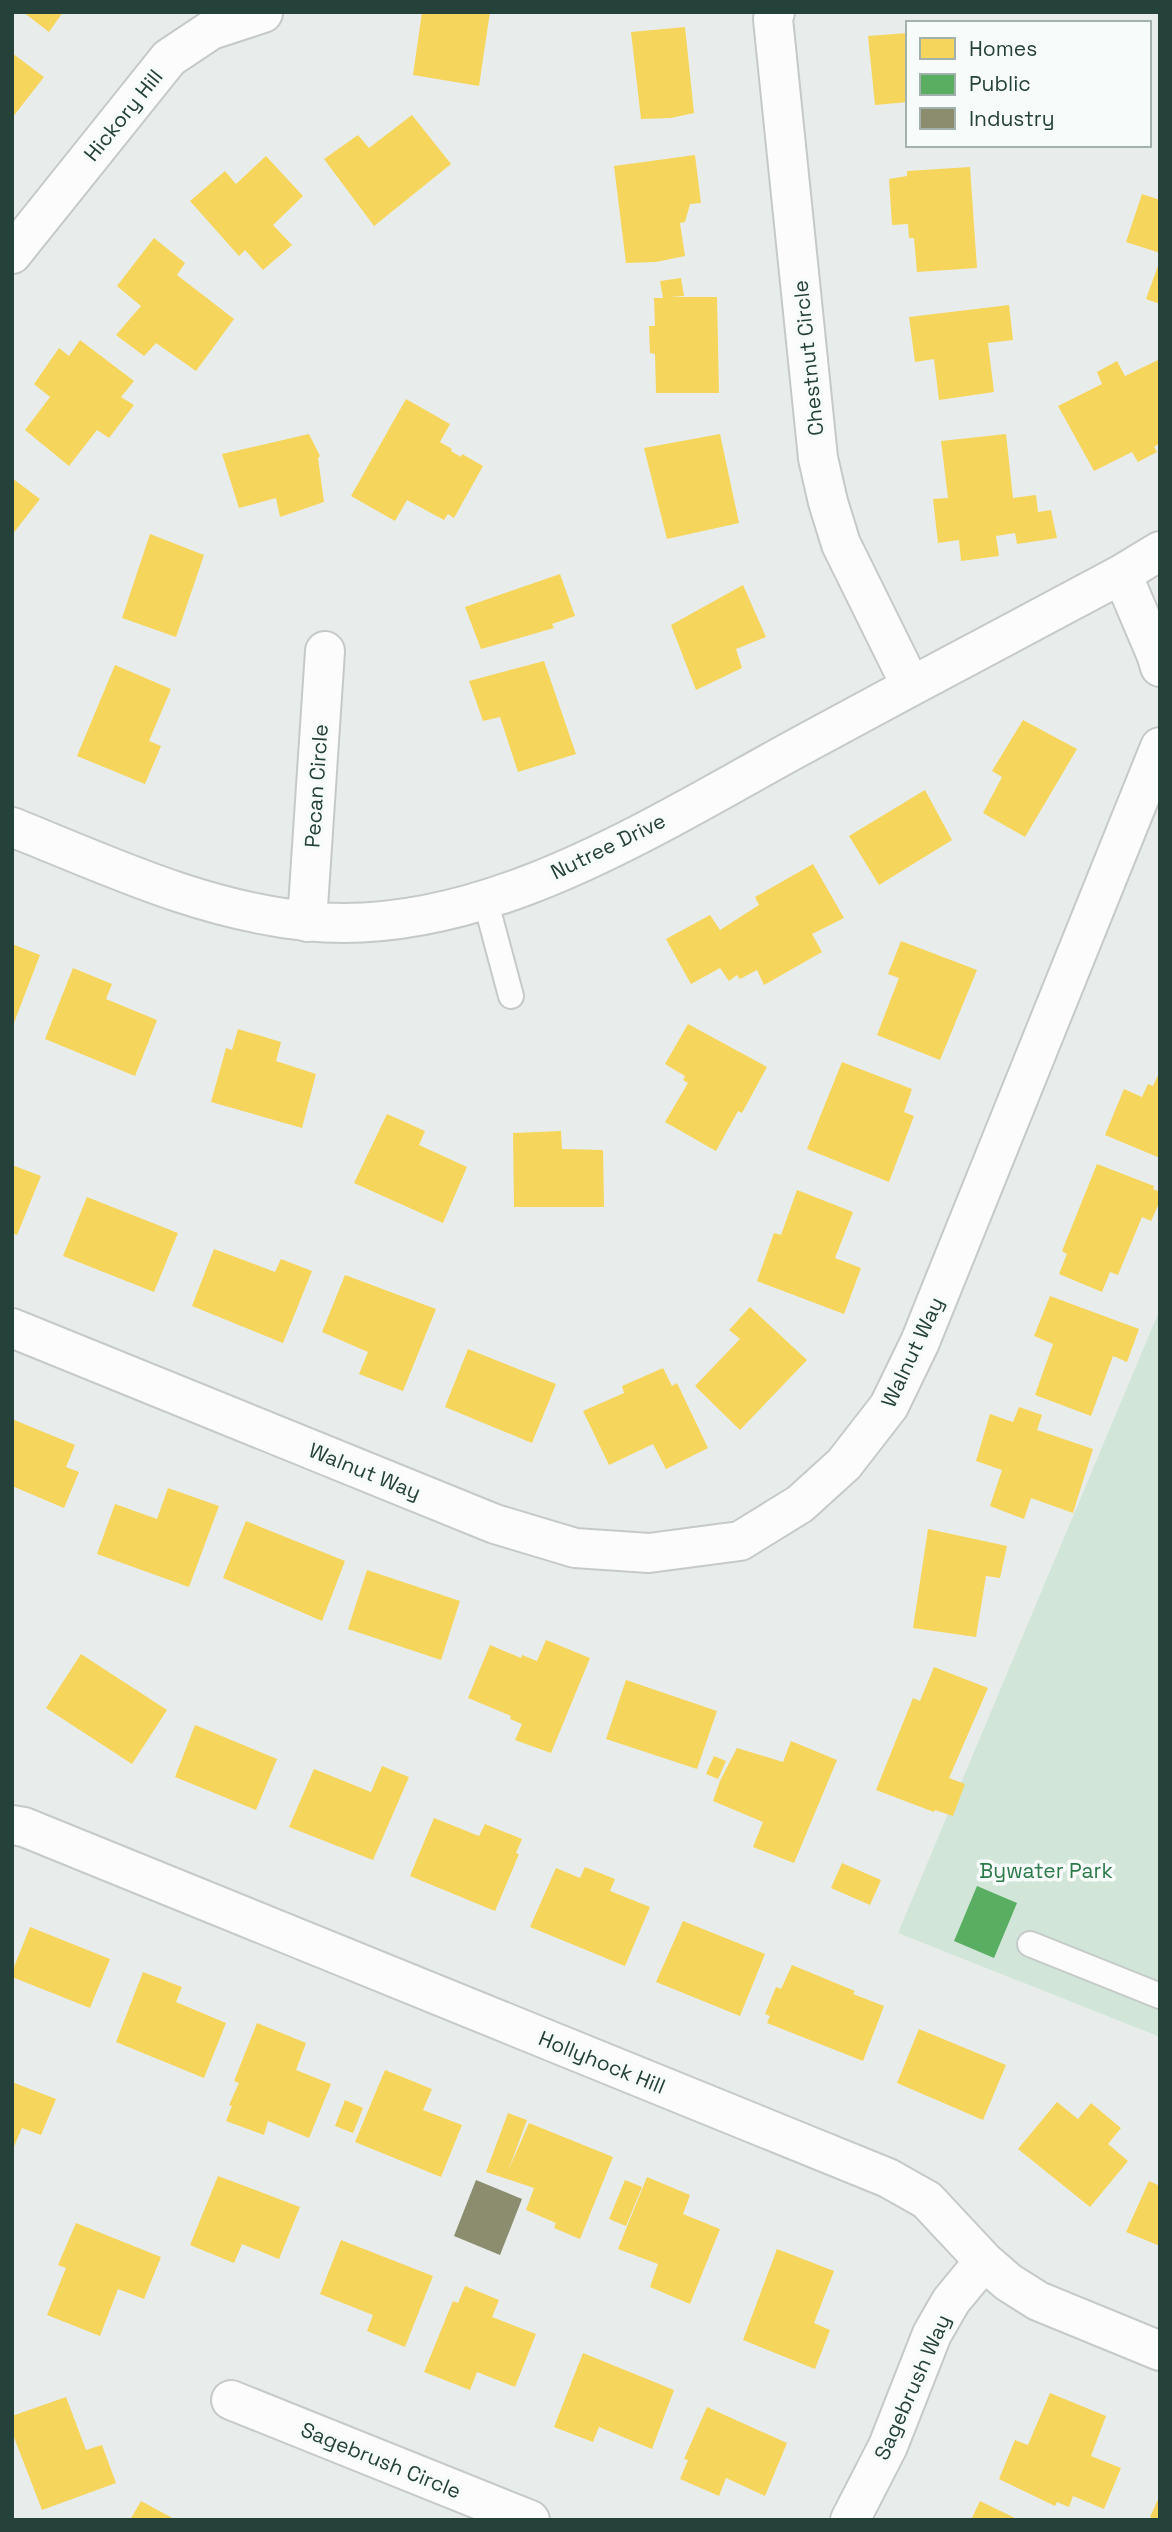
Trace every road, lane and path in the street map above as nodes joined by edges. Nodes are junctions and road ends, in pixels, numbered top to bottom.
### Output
1 (775, 12) edge
2 (263, 13) edge
3 (12, 254) edge
4 (1160, 551) edge
5 (1122, 574) junction
6 (325, 651) dead end
7 (1160, 667) edge
8 (911, 686) junction
9 (1160, 747) edge
10 (12, 827) edge
11 (485, 899) junction
12 (307, 922) junction
13 (511, 996) dead end
14 (12, 1328) edge
15 (12, 1825) edge
16 (1030, 1944) dead end
17 (1160, 1996) edge
18 (984, 2261) junction
19 (1160, 2351) edge
20 (231, 2400) dead end
21 (530, 2520) edge
22 (850, 2520) edge

1 - 8 street, Chestnut Circle
2 - 3 street, Hickory Hill
4 - 5 street, Nutree Drive
5 - 7 street
5 - 8 street, Nutree Drive
6 - 12 street, Pecan Circle
8 - 11 street, Nutree Drive
9 - 14 street, Walnut Way
10 - 12 street, Nutree Drive
11 - 12 street, Nutree Drive
11 - 13 lane
15 - 18 street, Hollyhock Hill
16 - 17 lane
18 - 19 street, Hollyhock Hill
18 - 22 street, Sagebrush Way
20 - 21 street, Sagebrush Circle

